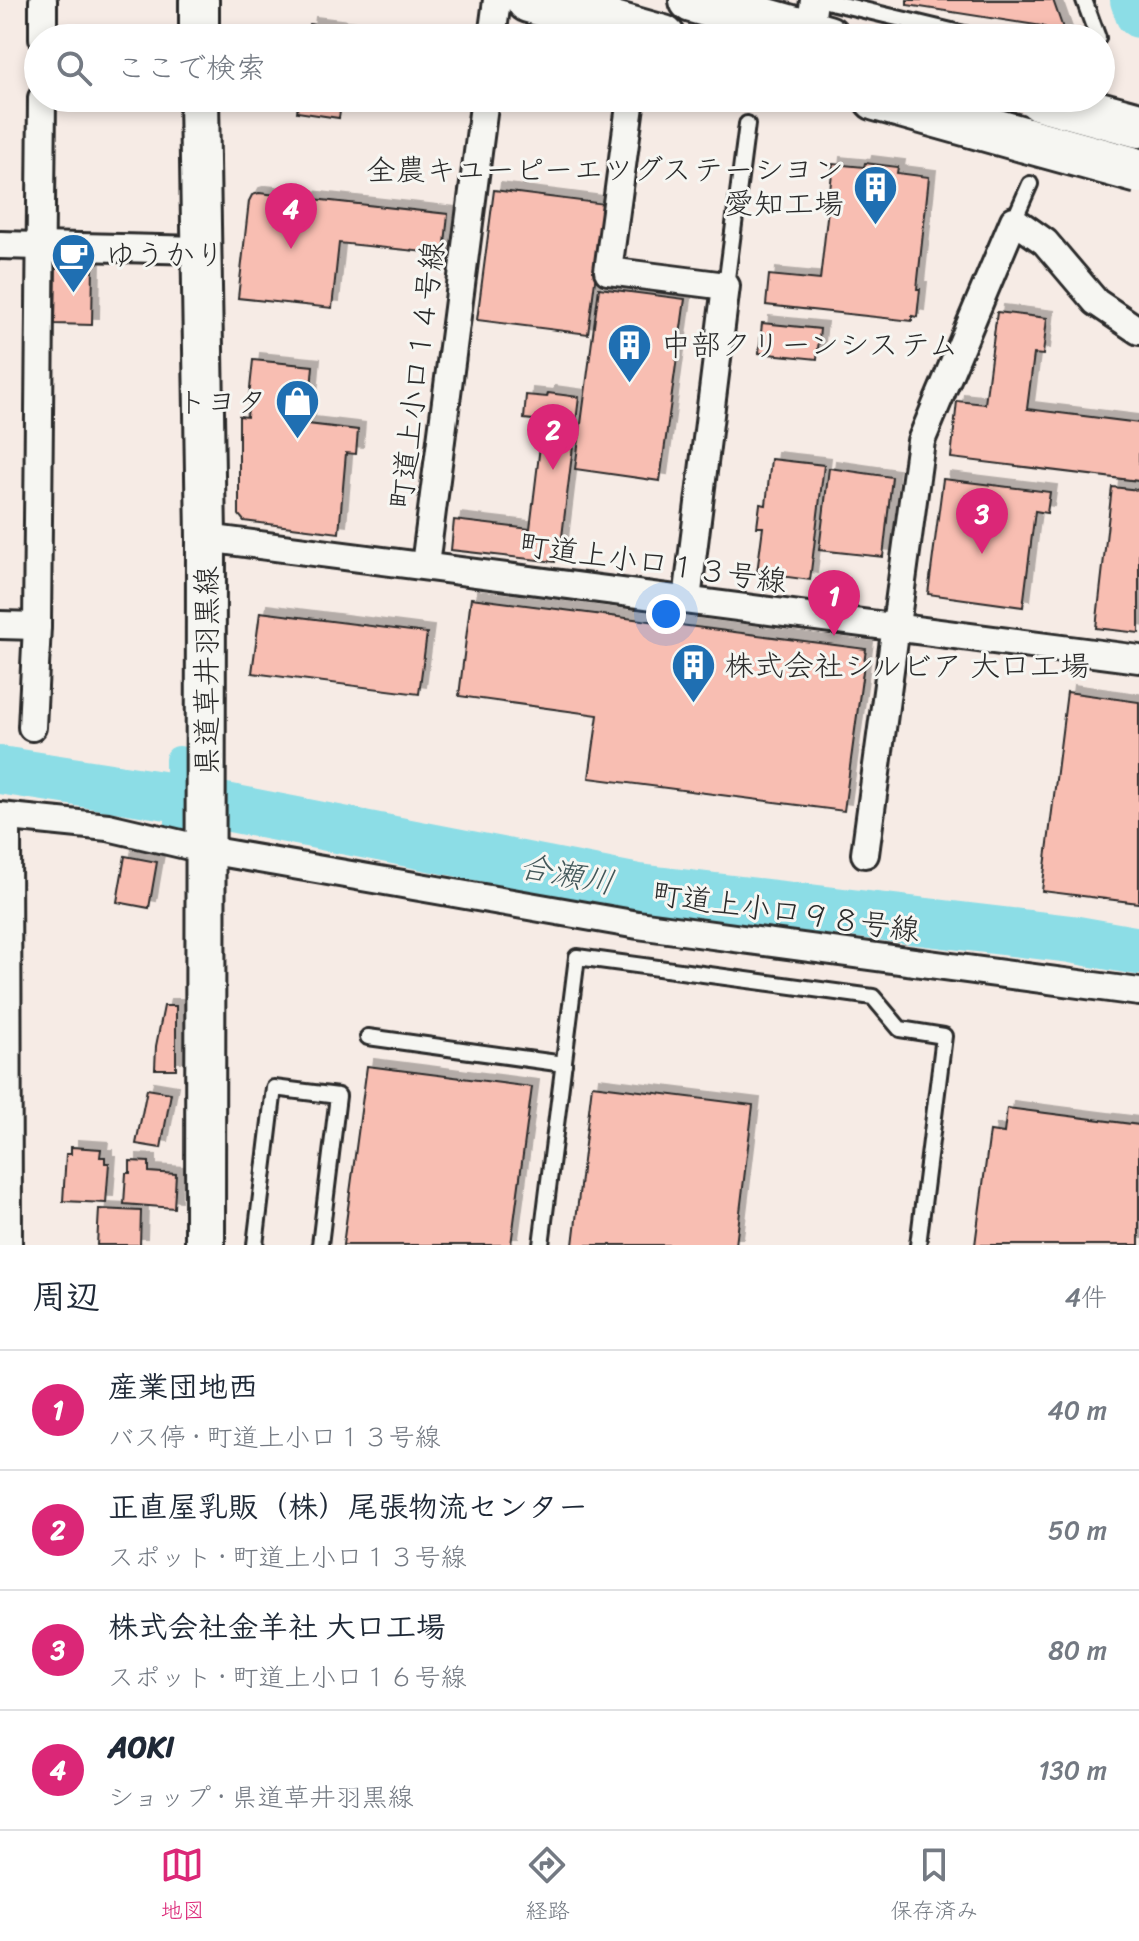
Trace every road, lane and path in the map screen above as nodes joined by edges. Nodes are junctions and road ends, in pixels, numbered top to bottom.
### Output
1 (43, 0) edge
2 (199, 0) edge
3 (497, 0) edge
4 (529, 0) edge
5 (1084, 0) edge
6 (717, 4) edge
7 (818, 18) edge
8 (43, 24) edge
9 (199, 24) edge
10 (494, 24) edge
11 (614, 24) edge
12 (867, 24) edge
13 (1093, 24) edge
14 (42, 112) edge
15 (199, 112) edge
16 (483, 112) edge
17 (629, 112) edge
18 (926, 112) edge
19 (1091, 112) edge
20 (747, 124) dead end
21 (1139, 125) edge
22 (1139, 171) edge
23 (1030, 184) dead end
24 (1014, 220) junction
25 (0, 245) edge
26 (41, 245) junction
27 (200, 250) junction
28 (726, 286) junction
29 (1139, 331) edge
30 (206, 538) junction
31 (425, 565) junction
32 (687, 600) junction
33 (0, 625) edge
34 (37, 626) junction
35 (894, 627) junction
36 (1139, 659) edge
37 (32, 727) dead end
38 (3, 816) edge
39 (207, 850) junction
40 (865, 854) dead end
41 (1139, 992) edge
42 (4, 1014) edge
43 (368, 1037) dead end
44 (564, 1064) junction
45 (8, 1245) edge
46 (205, 1245) edge
47 (255, 1245) edge
48 (320, 1245) edge
49 (541, 1245) edge
50 (918, 1245) edge

1 - 8 street
2 - 9 main road
3 - 10 street
4 - 11 highway
5 - 13 lane
6 - 7 highway
7 - 12 lane
14 - 26 street
15 - 27 main road, 県道草井羽黒線
16 - 31 street, 町道上小口１４号線
17 - 28 street
18 - 22 highway, bridge
19 - 21 highway, bridge
20 - 28 lane
23 - 24 lane
24 - 29 street
24 - 35 street
25 - 26 street
26 - 27 street
26 - 34 street
27 - 30 main road, 県道草井羽黒線
28 - 32 street
30 - 31 street, 町道上小口１３号線
30 - 39 main road, 県道草井羽黒線
31 - 32 street, 町道上小口１３号線
32 - 35 street, 町道上小口１３号線
33 - 34 street
34 - 37 street
35 - 36 street, 町道上小口１３号線
35 - 40 street
38 - 39 street, 町道上小口９８号線
38 - 42 street
39 - 41 street, 町道上小口９８号線
39 - 46 main road, 県道草井羽黒線
42 - 45 street
43 - 44 lane
44 - 49 lane
44 - 50 lane
47 - 48 lane

